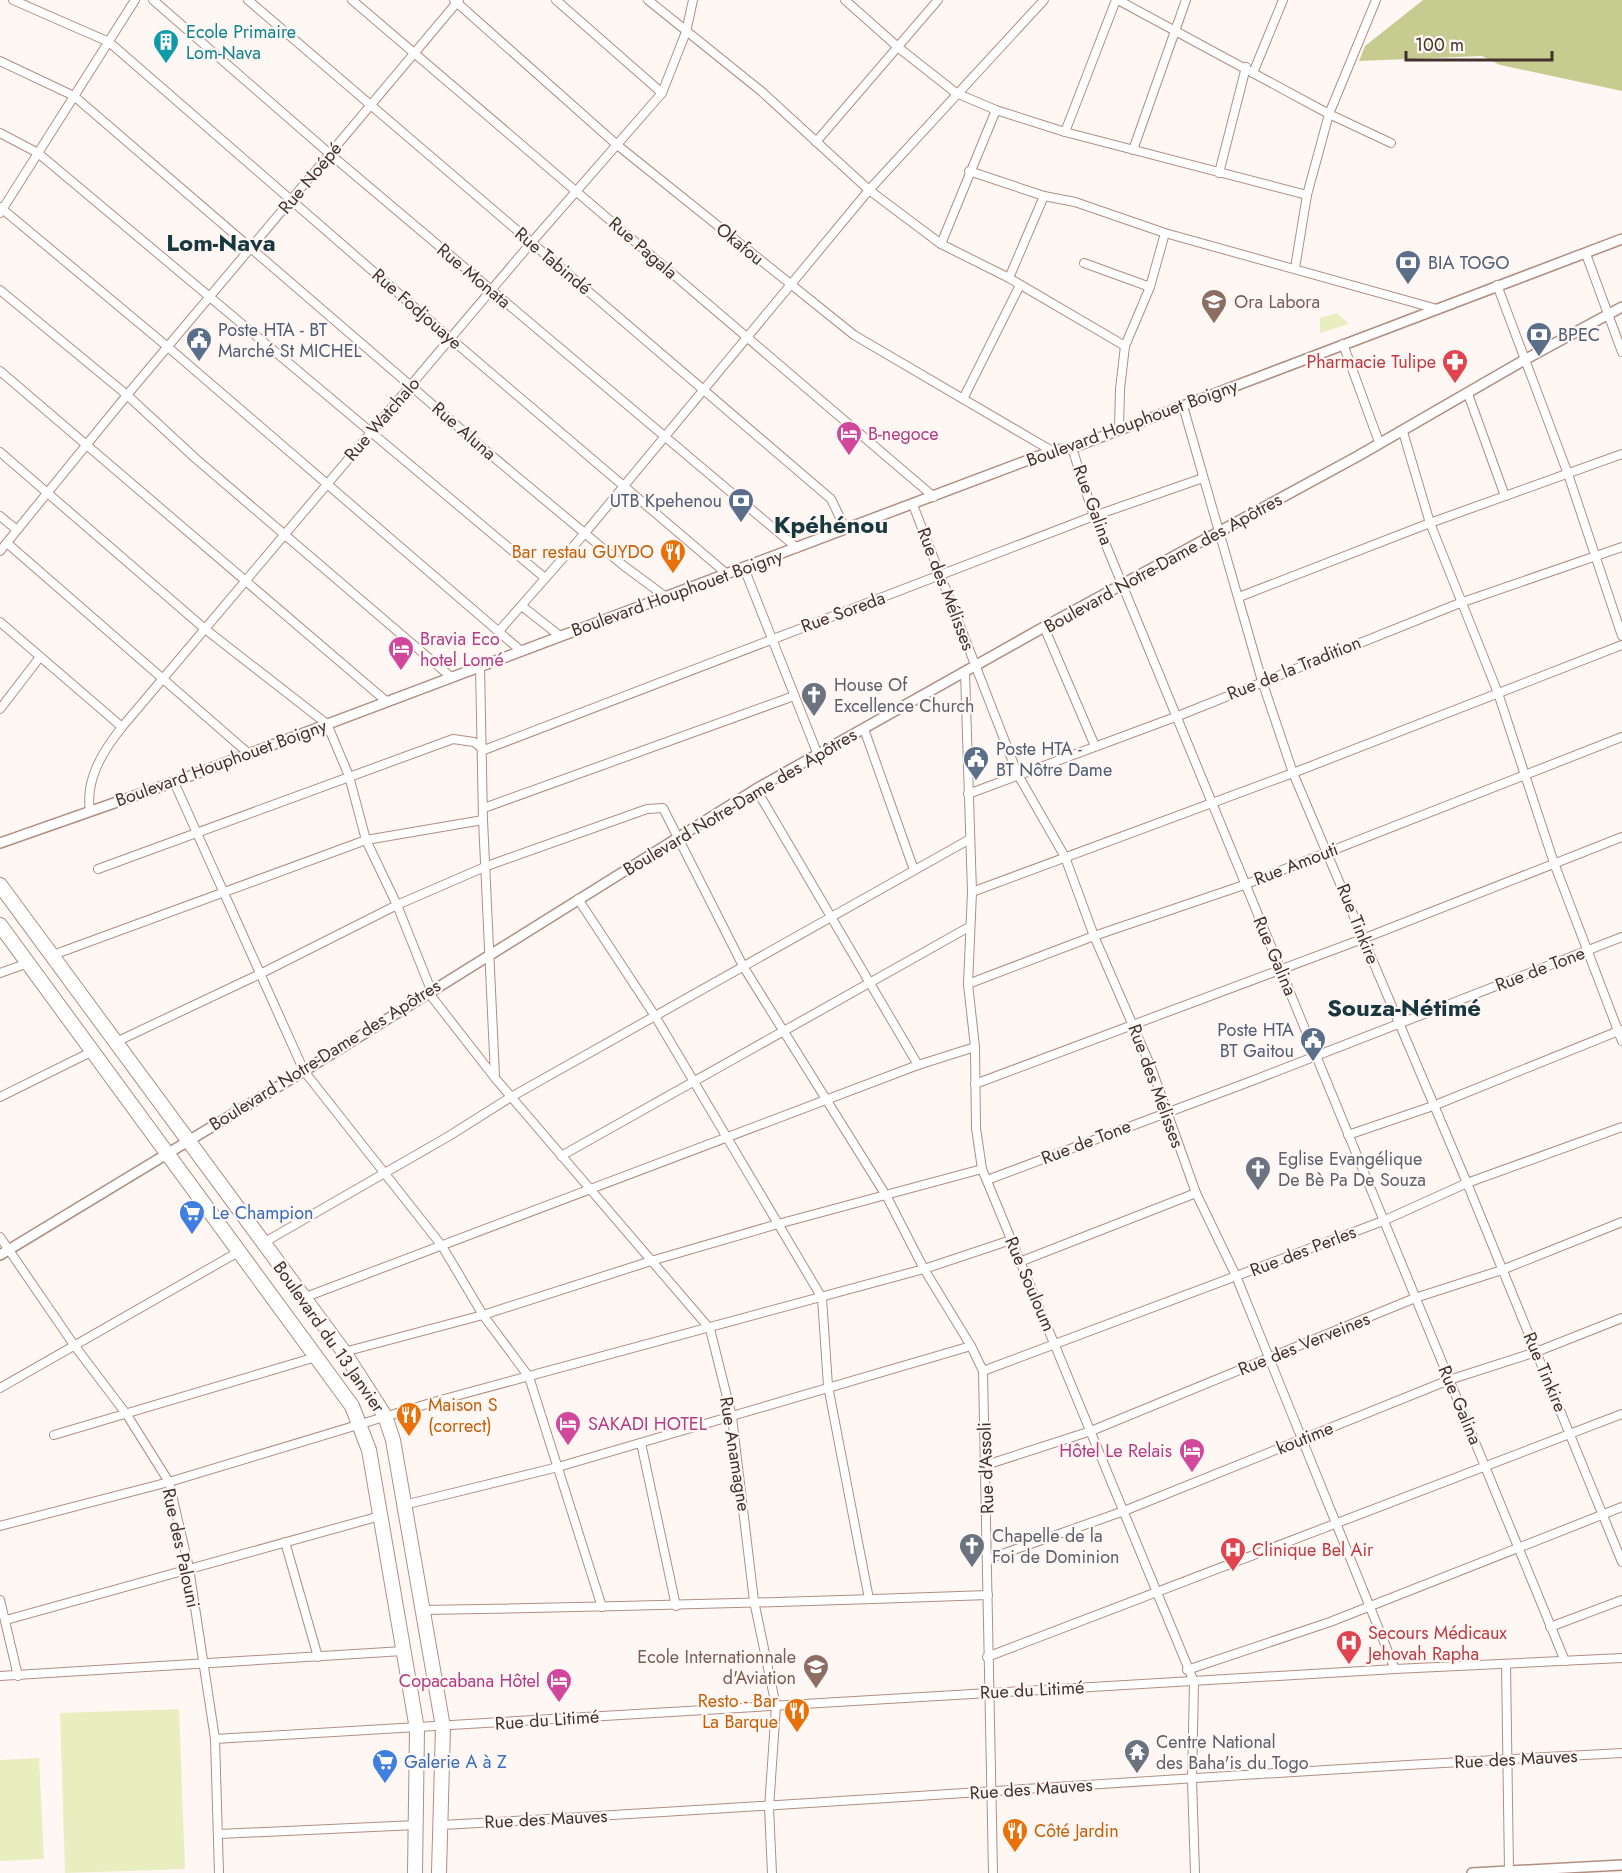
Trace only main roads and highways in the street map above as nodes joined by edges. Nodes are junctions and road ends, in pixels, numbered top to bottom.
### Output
1 (0, 885) edge
2 (0, 925) edge
3 (415, 1873) edge
4 (439, 1873) edge

1 - 4 highway, Boulevard du 13 Janvier
2 - 3 highway, Boulevard du 13 Janvier

